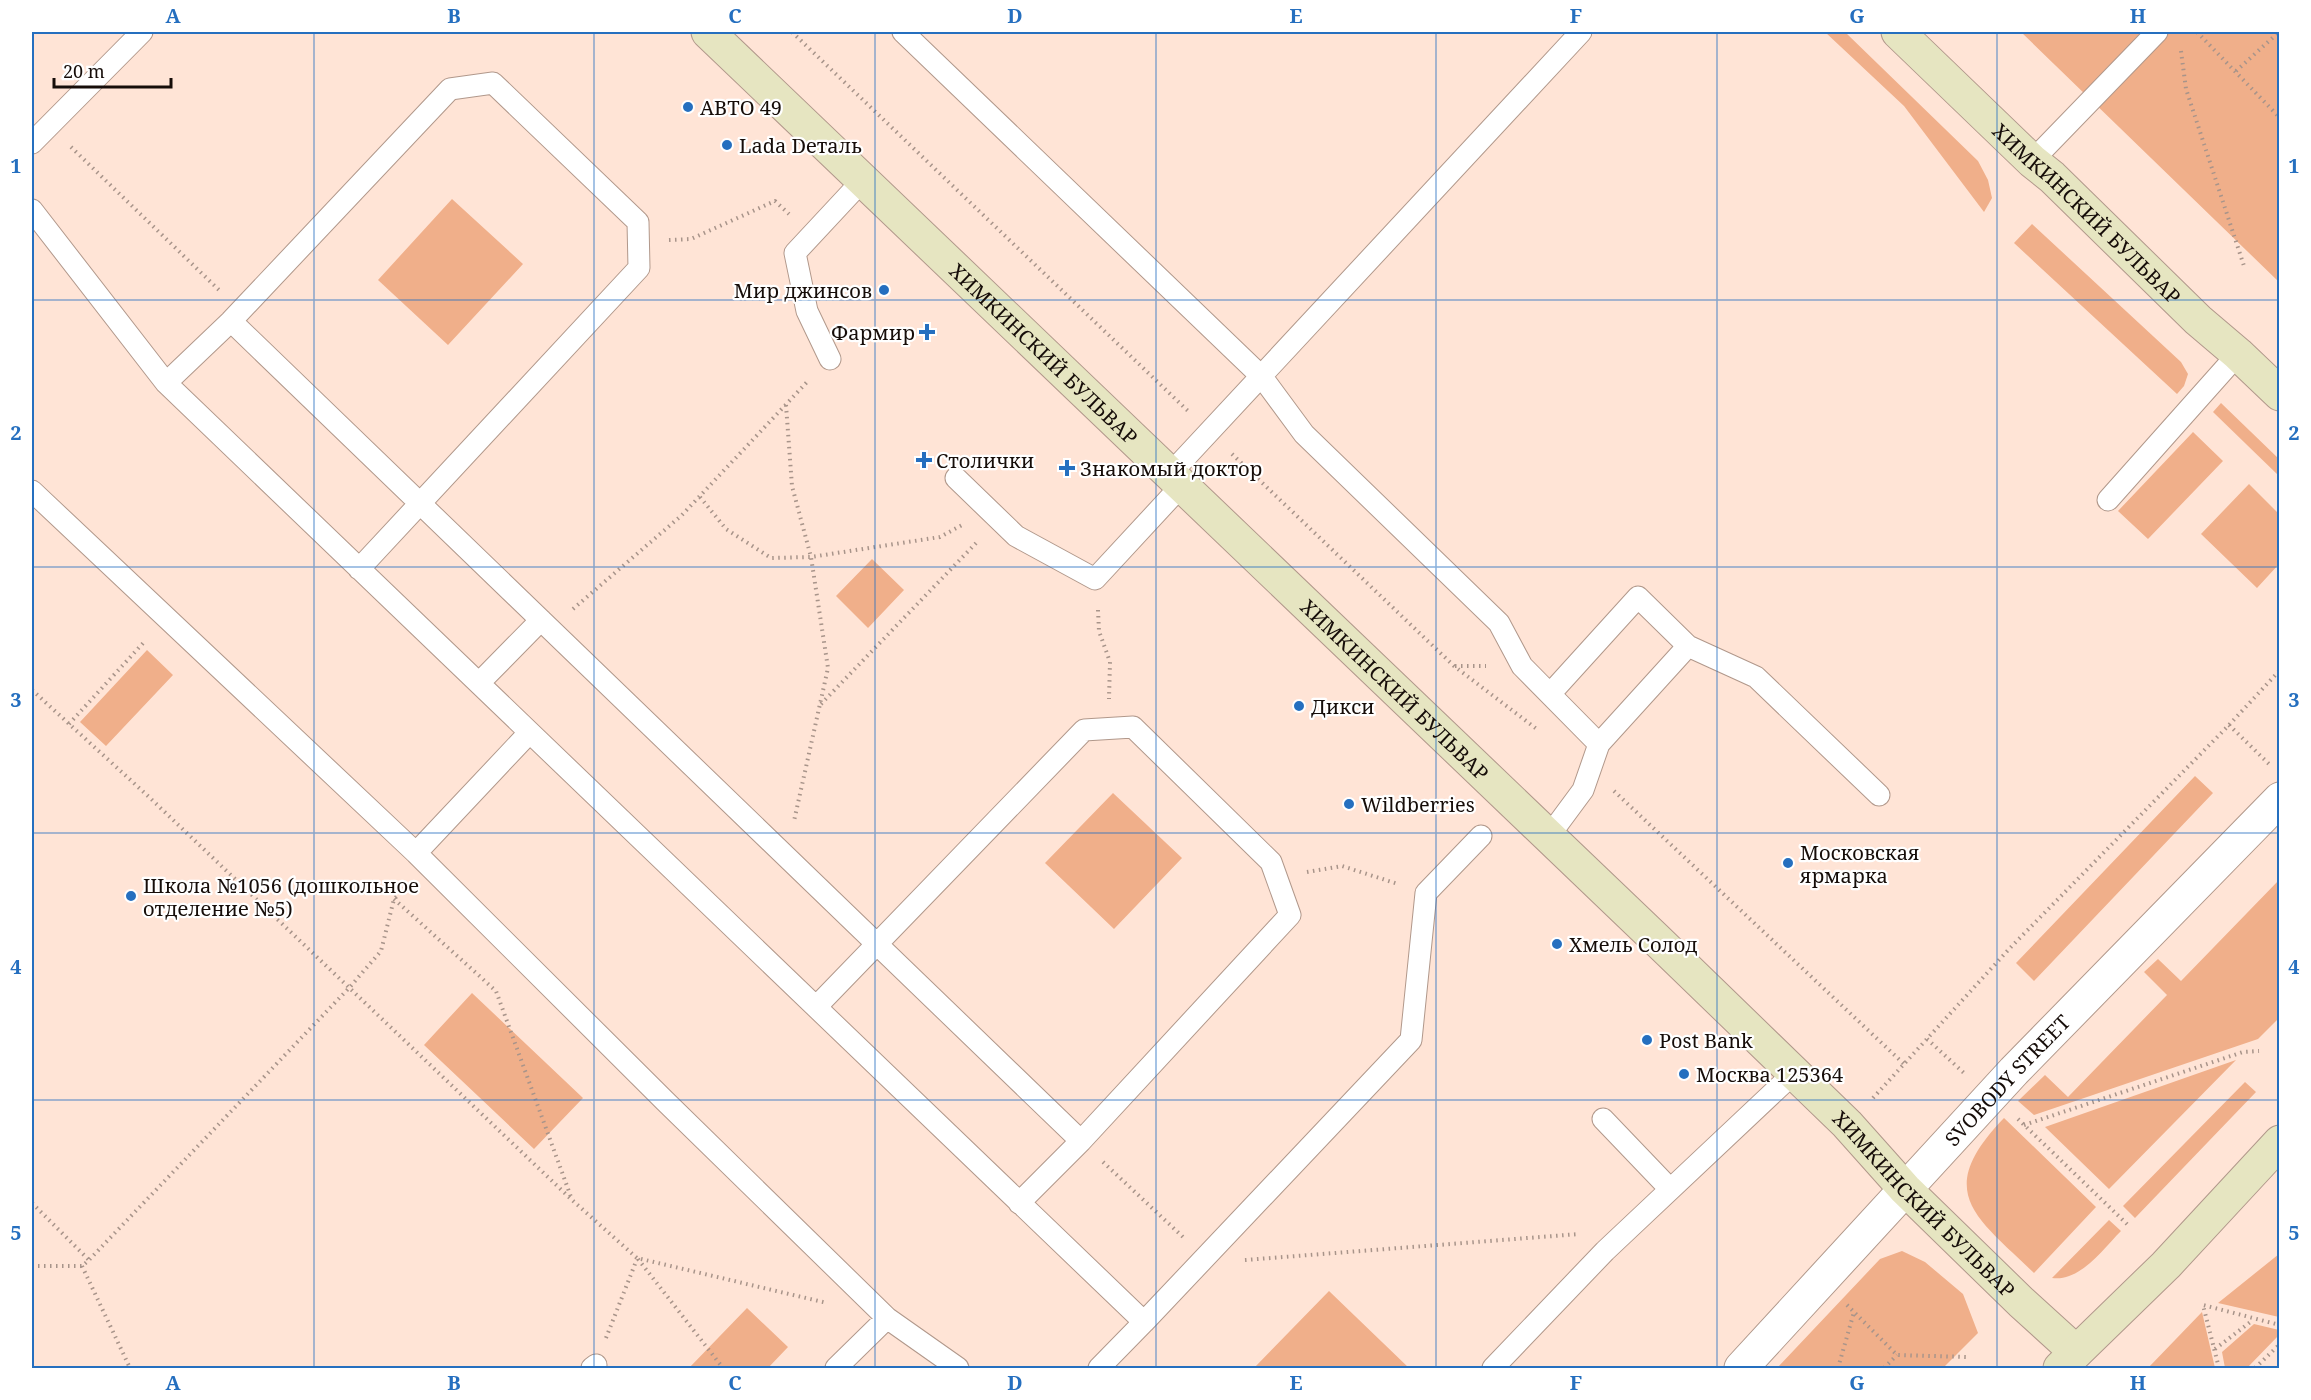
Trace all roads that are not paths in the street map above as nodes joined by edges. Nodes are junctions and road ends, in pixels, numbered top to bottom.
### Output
1 (142, 32) edge
2 (708, 32) edge
3 (903, 32) edge
4 (1581, 32) edge
5 (1898, 32) edge
6 (2157, 32) edge
7 (32, 142) edge
8 (2032, 161) junction
9 (863, 180) junction
10 (32, 210) edge
11 (236, 316) junction
12 (2238, 354) junction
13 (830, 359) road end
14 (1262, 377) junction
15 (166, 383) junction
16 (2280, 394) edge
17 (956, 478) dead end
18 (1176, 479) junction
19 (32, 492) edge
20 (2108, 500) dead end
21 (419, 503) junction
22 (358, 568) junction
23 (541, 621) junction
24 (1688, 646) junction
25 (479, 683) junction
26 (1550, 694) junction
27 (529, 733) junction
28 (1599, 744) junction
29 (1879, 795) dead end
30 (2280, 799) edge
31 (1481, 836) dead end
32 (1549, 836) junction
33 (416, 853) junction
34 (878, 945) junction
35 (816, 1007) junction
36 (1794, 1073) junction
37 (1603, 1119) dead end
38 (1081, 1141) junction
39 (2280, 1142) edge
40 (1670, 1189) junction
41 (1905, 1189) junction
42 (1020, 1203) junction
43 (887, 1317) junction
44 (1144, 1322) junction
45 (2068, 1360) edge
46 (837, 1368) edge
47 (958, 1368) edge
48 (1099, 1368) edge
49 (1493, 1368) edge
50 (1741, 1368) edge

1 - 7 lane
2 - 9 main road, ХИМКИНСКИЙ БУЛЬВАР
3 - 14 lane
4 - 14 lane
5 - 8 main road, ХИМКИНСКИЙ БУЛЬВАР
6 - 8 lane
8 - 12 main road, ХИМКИНСКИЙ БУЛЬВАР
9 - 13 lane
9 - 18 main road, ХИМКИНСКИЙ БУЛЬВАР
10 - 15 lane
11 - 15 lane
11 - 21 lane
11 - 21 lane
12 - 16 main road, ХИМКИНСКИЙ БУЛЬВАР
12 - 20 lane
14 - 18 lane
14 - 26 lane
15 - 22 lane
17 - 18 lane
18 - 32 main road, ХИМКИНСКИЙ БУЛЬВАР
19 - 33 lane
21 - 22 lane
21 - 23 lane
22 - 25 lane
23 - 25 lane
23 - 34 lane
24 - 26 lane
24 - 28 lane
24 - 29 lane
25 - 27 lane
26 - 28 lane
27 - 33 lane
27 - 35 lane
28 - 32 lane
30 - 41 street, SVOBODY STREET
31 - 44 lane
32 - 36 main road, ХИМКИНСКИЙ БУЛЬВАР
33 - 43 lane
34 - 35 lane
34 - 38 lane
34 - 38 lane
35 - 42 lane
36 - 40 lane
36 - 41 main road, ХИМКИНСКИЙ БУЛЬВАР
37 - 40 lane
38 - 42 lane
39 - 45 main road
40 - 49 lane
41 - 45 main road, ХИМКИНСКИЙ БУЛЬВАР
41 - 50 street, SVOBODY STREET
42 - 44 lane
43 - 46 lane
43 - 47 lane
44 - 48 lane

